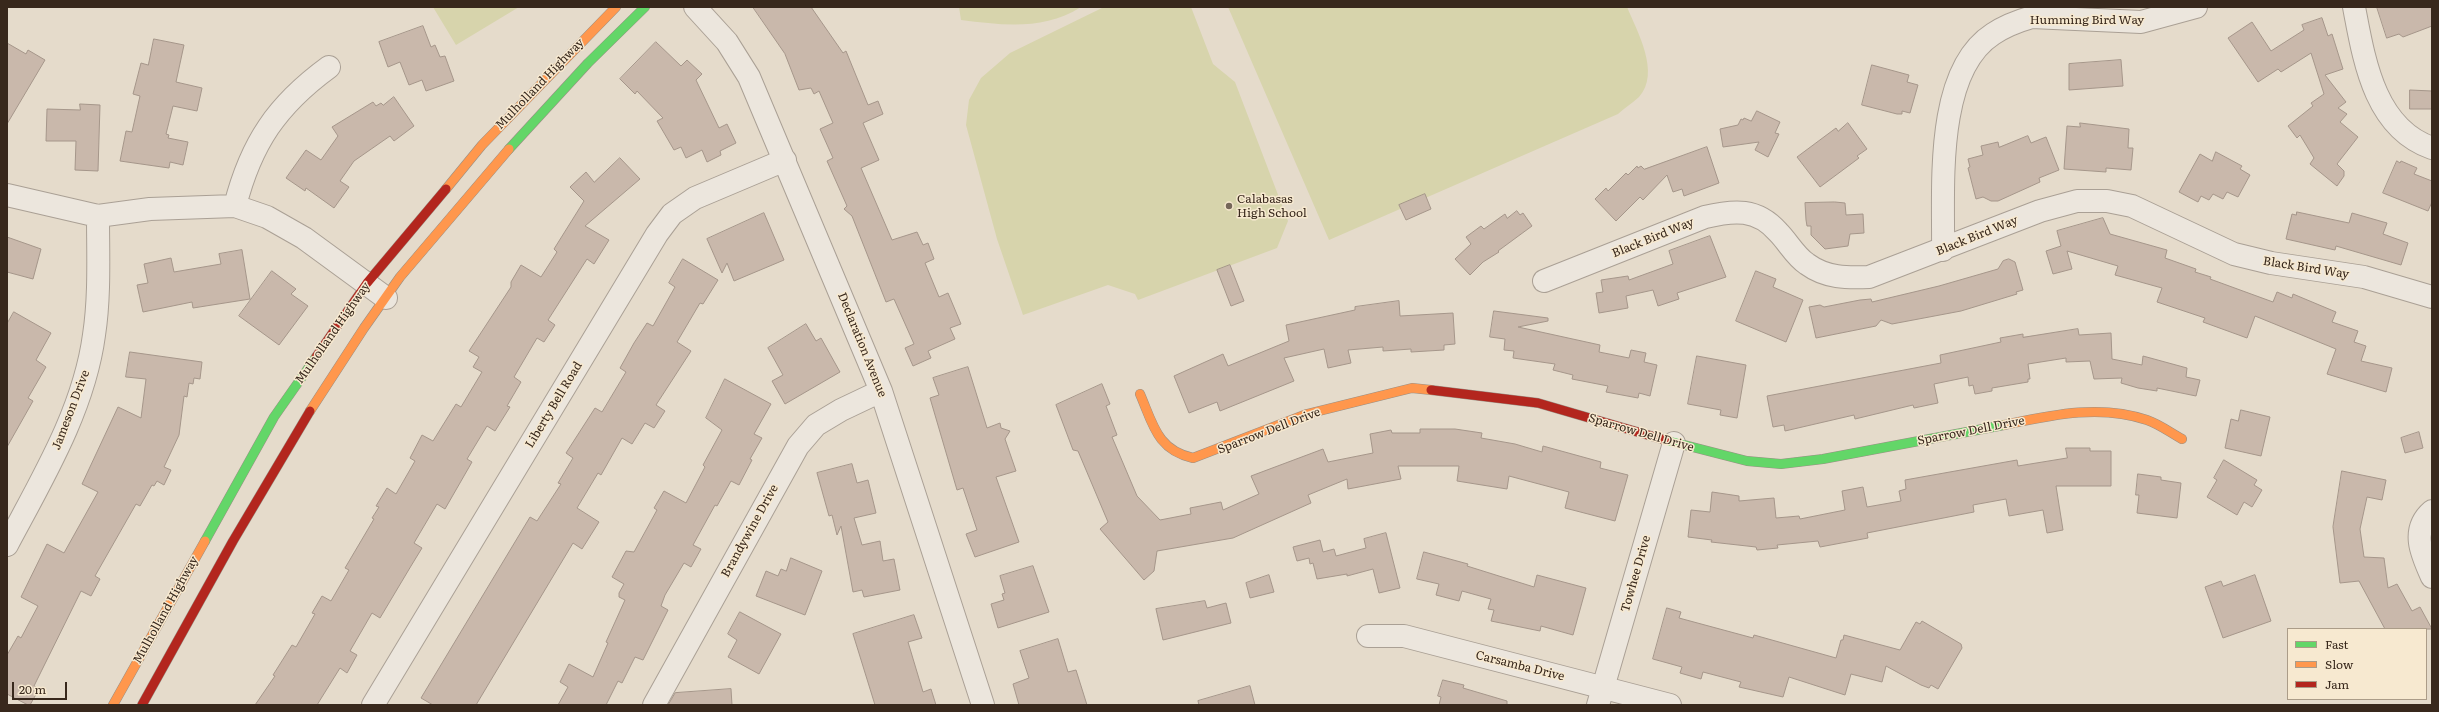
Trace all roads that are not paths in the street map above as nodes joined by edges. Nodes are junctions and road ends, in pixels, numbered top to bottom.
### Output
1 (616, 7) edge
2 (645, 7) edge
3 (695, 7) edge
4 (2196, 7) edge
5 (2354, 7) edge
6 (330, 67) dead end
7 (2432, 148) edge
8 (785, 160) junction
9 (7, 195) edge
10 (235, 206) junction
11 (98, 216) junction
12 (1943, 250) junction
13 (1544, 282) dead end
14 (367, 284) junction
15 (2432, 297) edge
16 (386, 298) junction
17 (881, 391) junction
18 (1140, 394) dead end
19 (2182, 439) dead end
20 (1674, 443) junction
21 (2432, 511) edge
22 (7, 545) edge
23 (2432, 577) edge
24 (1368, 636) dead end
25 (1601, 696) edge
26 (113, 705) edge
27 (142, 705) edge
28 (373, 705) edge
29 (654, 705) edge
30 (983, 705) edge
31 (1670, 705) edge

1 - 14 main road, Mulholland Highway
2 - 16 main road, Mulholland Highway
3 - 8 street, Declaration Avenue
4 - 12 street, Humming Bird Way
5 - 7 street
6 - 10 street
8 - 17 street, Declaration Avenue
8 - 28 street, Liberty Bell Road
9 - 11 street
10 - 11 street
10 - 14 street
11 - 22 street, Jameson Drive
12 - 13 street, Black Bird Way
12 - 15 street, Black Bird Way
14 - 16 street
14 - 26 main road, Mulholland Highway
16 - 27 main road, Mulholland Highway
17 - 29 street, Brandywine Drive
17 - 30 street, Declaration Avenue
18 - 20 main road, Sparrow Dell Drive
19 - 20 main road, Sparrow Dell Drive
20 - 25 street, Towhee Drive
21 - 23 street
24 - 25 street, Carsamba Drive
25 - 31 street, Carsamba Drive

